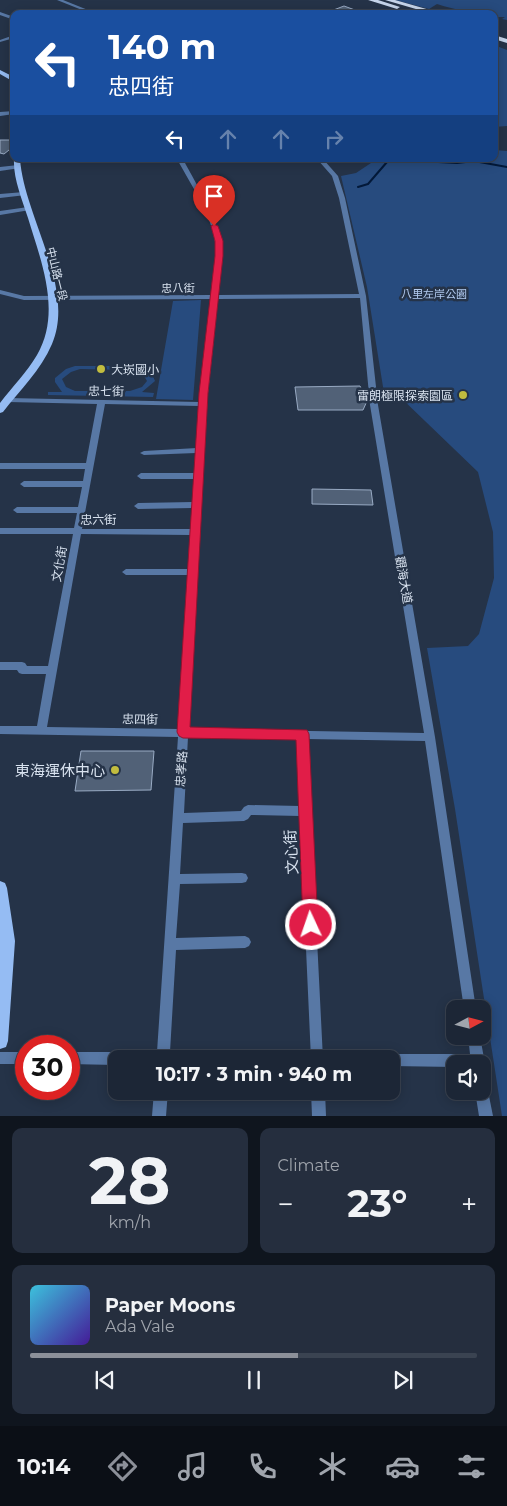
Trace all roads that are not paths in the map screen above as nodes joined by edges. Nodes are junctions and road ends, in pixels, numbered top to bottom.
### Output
1 (58, 0) edge
2 (361, 0) edge
3 (380, 0) edge
4 (388, 0) edge
5 (371, 1) edge
6 (85, 10) edge
7 (397, 10) edge
8 (405, 10) edge
9 (416, 10) edge
10 (426, 10) edge
11 (182, 162) edge
12 (323, 162) edge
13 (18, 163) edge
14 (0, 169) edge
15 (24, 194) junction
16 (0, 196) edge
17 (28, 210) junction
18 (0, 213) edge
19 (0, 292) edge
20 (53, 296) junction
21 (362, 296) junction
22 (214, 298) junction
23 (8, 400) junction
24 (101, 402) junction
25 (203, 404) junction
26 (0, 410) edge
27 (200, 450) junction
28 (144, 453) dead end
29 (0, 466) edge
30 (90, 466) junction
31 (141, 476) dead end
32 (199, 476) junction
33 (24, 484) dead end
34 (86, 484) junction
35 (197, 505) junction
36 (138, 506) dead end
37 (17, 510) dead end
38 (82, 510) junction
39 (0, 532) edge
40 (78, 532) junction
41 (196, 532) junction
42 (126, 572) dead end
43 (193, 572) junction
44 (0, 666) edge
45 (52, 670) junction
46 (0, 730) edge
47 (42, 730) junction
48 (183, 732) junction
49 (302, 734) junction
50 (430, 737) junction
51 (306, 811) junction
52 (178, 818) junction
53 (242, 878) dead end
54 (174, 879) junction
55 (0, 888) edge
56 (245, 942) dead end
57 (170, 944) junction
58 (469, 1000) edge
59 (0, 1041) edge
60 (164, 1050) edge
61 (317, 1050) edge
62 (0, 1058) edge
63 (15, 1058) edge
64 (80, 1058) edge
65 (108, 1058) edge
66 (400, 1060) edge
67 (446, 1061) edge
68 (160, 1100) edge
69 (318, 1100) edge
70 (483, 1100) edge
71 (159, 1116) edge
72 (319, 1116) edge
73 (486, 1116) edge

1 - 6 street
2 - 5 highway
3 - 9 highway
4 - 10 highway
5 - 7 highway
5 - 8 highway
11 - 22 street, 忠孝路
12 - 21 street, 觀海大道
13 - 14 street
13 - 15 main road, 中山路一段
15 - 16 street
15 - 17 main road, 中山路一段
17 - 18 street
17 - 20 main road, 中山路一段
19 - 20 street, 忠八街
20 - 22 street, 忠八街
20 - 23 main road, 中山路一段
21 - 22 street, 忠八街
21 - 50 street, 觀海大道
22 - 25 street, 忠孝路
23 - 24 street, 忠七街
23 - 26 main road, 中山路一段
24 - 25 street, 忠七街
24 - 30 street, 文化街
25 - 27 street, 忠孝路
27 - 28 street
27 - 32 street, 忠孝路
29 - 30 street
30 - 34 street, 文化街
31 - 32 street
32 - 35 street, 忠孝路
33 - 34 street
34 - 38 street, 文化街
35 - 36 street
35 - 41 street, 忠孝路
37 - 38 street
38 - 40 street, 文化街
39 - 40 street, 忠六街
40 - 41 street, 忠六街
40 - 45 street, 文化街
41 - 43 street, 忠孝路
42 - 43 street
43 - 48 street, 忠孝路
44 - 45 street
45 - 47 street, 文化街
46 - 47 street, 忠四街
47 - 48 street, 忠四街
48 - 49 street, 忠四街
48 - 52 street, 忠孝路
49 - 50 street, 忠四街
49 - 51 street, 文心街
50 - 58 street, 觀海大道
51 - 52 street
51 - 61 street, 文心街
52 - 54 street, 忠孝路
53 - 54 street
54 - 57 street, 忠孝路
55 - 59 main road
56 - 57 street
57 - 60 street, 忠孝路
62 - 63 street
64 - 65 street
66 - 67 street
68 - 71 street
69 - 72 street
70 - 73 street

